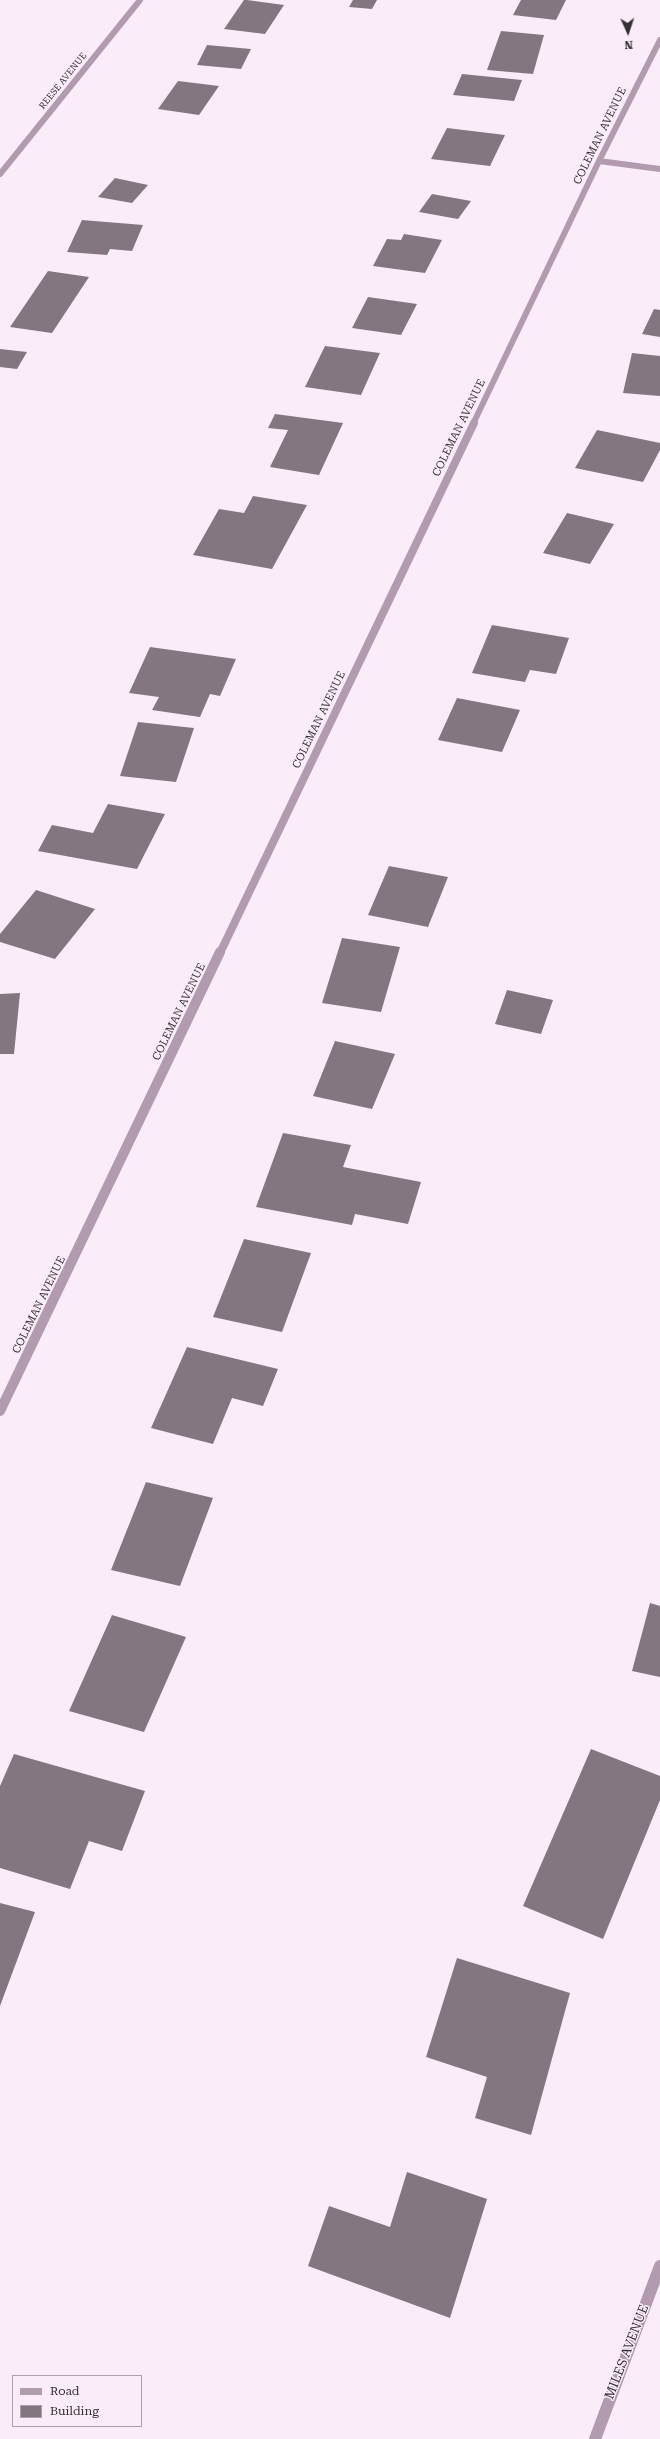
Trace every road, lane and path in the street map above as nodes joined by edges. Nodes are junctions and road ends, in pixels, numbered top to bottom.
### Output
1 (140, 0) edge
2 (660, 40) edge
3 (599, 161) junction
4 (660, 169) edge
5 (0, 174) edge
6 (0, 1411) edge
7 (660, 2266) edge
8 (595, 2439) edge

1 - 5 street, REESE AVENUE
2 - 3 street, COLEMAN AVENUE
3 - 4 street
3 - 6 street, COLEMAN AVENUE
7 - 8 street, MILES AVENUE

